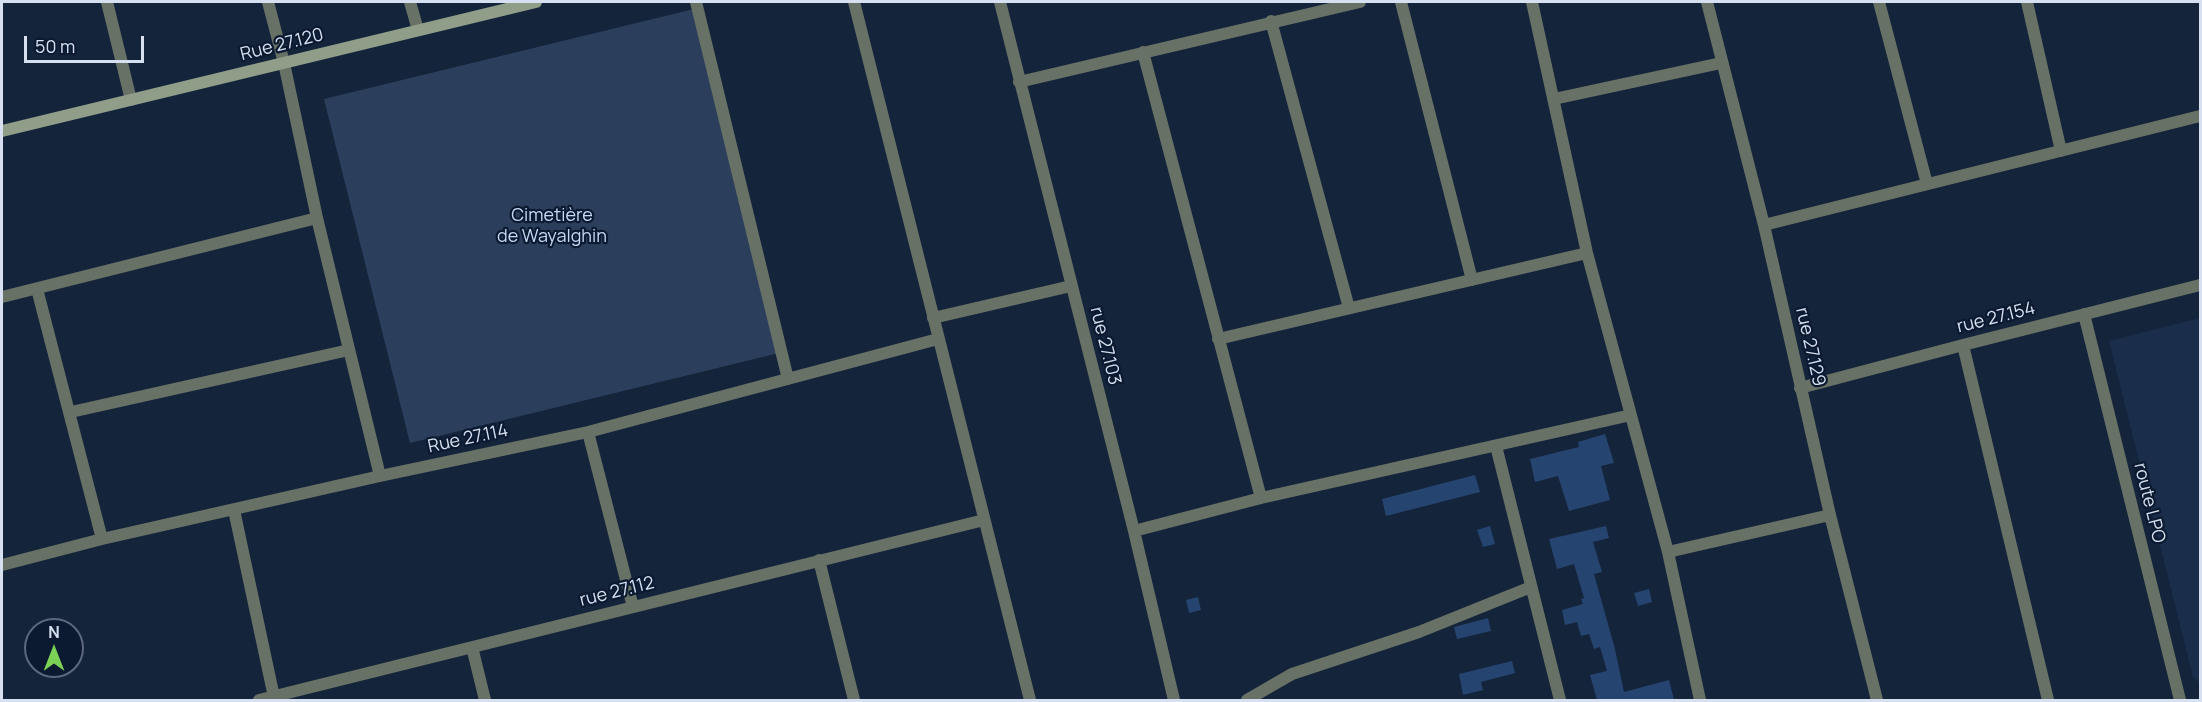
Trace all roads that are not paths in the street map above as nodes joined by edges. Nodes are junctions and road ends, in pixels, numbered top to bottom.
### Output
1 (107, 2) edge
2 (268, 2) edge
3 (410, 2) edge
4 (536, 2) edge
5 (696, 2) edge
6 (854, 2) edge
7 (1000, 2) edge
8 (1360, 2) edge
9 (1401, 2) edge
10 (1532, 2) edge
11 (1707, 2) edge
12 (1879, 2) edge
13 (2027, 2) edge
14 (1271, 21) junction
15 (418, 30) junction
16 (1143, 52) junction
17 (284, 63) junction
18 (1721, 63) junction
19 (1019, 82) junction
20 (1554, 99) junction
21 (132, 100) junction
22 (2200, 116) edge
23 (2, 131) edge
24 (2061, 151) junction
25 (1927, 184) junction
26 (317, 218) junction
27 (1764, 225) junction
28 (1587, 253) junction
29 (1473, 280) junction
30 (2200, 285) edge
31 (1071, 286) junction
32 (38, 289) junction
33 (2, 297) edge
34 (1349, 308) junction
35 (2084, 314) junction
36 (933, 318) junction
37 (938, 339) junction
38 (1218, 339) junction
39 (1963, 345) junction
40 (349, 350) junction
41 (788, 379) junction
42 (1800, 388) junction
43 (71, 412) junction
44 (1631, 415) junction
45 (588, 432) junction
46 (1496, 446) junction
47 (380, 476) junction
48 (1261, 498) junction
49 (234, 510) junction
50 (1830, 515) junction
51 (984, 519) junction
52 (1134, 531) junction
53 (102, 539) junction
54 (1668, 552) junction
55 (819, 560) junction
56 (2, 565) edge
57 (1532, 587) junction
58 (633, 607) junction
59 (472, 647) junction
60 (274, 697) junction
61 (258, 700) edge
62 (485, 700) edge
63 (854, 700) edge
64 (1030, 700) edge
65 (1174, 700) edge
66 (1247, 700) edge
67 (1560, 700) edge
68 (1700, 700) edge
69 (1877, 700) edge
70 (2048, 700) edge
71 (2180, 700) edge

1 - 21 street
2 - 17 street
3 - 15 street
4 - 15 street, Rue 27.120
5 - 41 street
6 - 36 street
7 - 19 street, rue 27.103
8 - 14 street
9 - 29 street
10 - 20 street
11 - 18 street, rue 27.129
12 - 25 street
13 - 24 street
14 - 16 street
14 - 34 street
15 - 17 street, Rue 27.120
16 - 19 street
16 - 38 street
17 - 21 street, Rue 27.120
17 - 26 street
18 - 20 street
18 - 27 street, rue 27.129
19 - 31 street, rue 27.103
20 - 28 street
21 - 23 street, Rue 27.120
22 - 24 street
24 - 25 street
25 - 27 street
26 - 32 street
26 - 40 street
27 - 42 street, rue 27.129
28 - 29 street
28 - 44 street
29 - 34 street
30 - 35 street, rue 27.154
31 - 36 street
31 - 52 street, rue 27.103
32 - 33 street
32 - 43 street
34 - 38 street
35 - 39 street, rue 27.154
35 - 71 street, route LPO
36 - 37 street
37 - 41 street, Rue 27.114
37 - 51 street
38 - 48 street
39 - 42 street, rue 27.154
39 - 70 street
40 - 43 street
40 - 47 street
41 - 45 street, Rue 27.114
42 - 50 street, rue 27.129
43 - 53 street
44 - 46 street
44 - 54 street
45 - 47 street, Rue 27.114
45 - 58 street
46 - 48 street
46 - 57 street
47 - 49 street, Rue 27.114
48 - 52 street
49 - 53 street, Rue 27.114
49 - 60 street
50 - 54 street
50 - 69 street, rue 27.129
51 - 55 street, rue 27.112
51 - 64 street
52 - 65 street, rue 27.103
53 - 56 street, Rue 27.114
54 - 68 street
55 - 58 street, rue 27.112
55 - 63 street
57 - 66 street
57 - 67 street
58 - 59 street, rue 27.112
59 - 60 street, rue 27.112
59 - 62 street
60 - 61 street, rue 27.112

